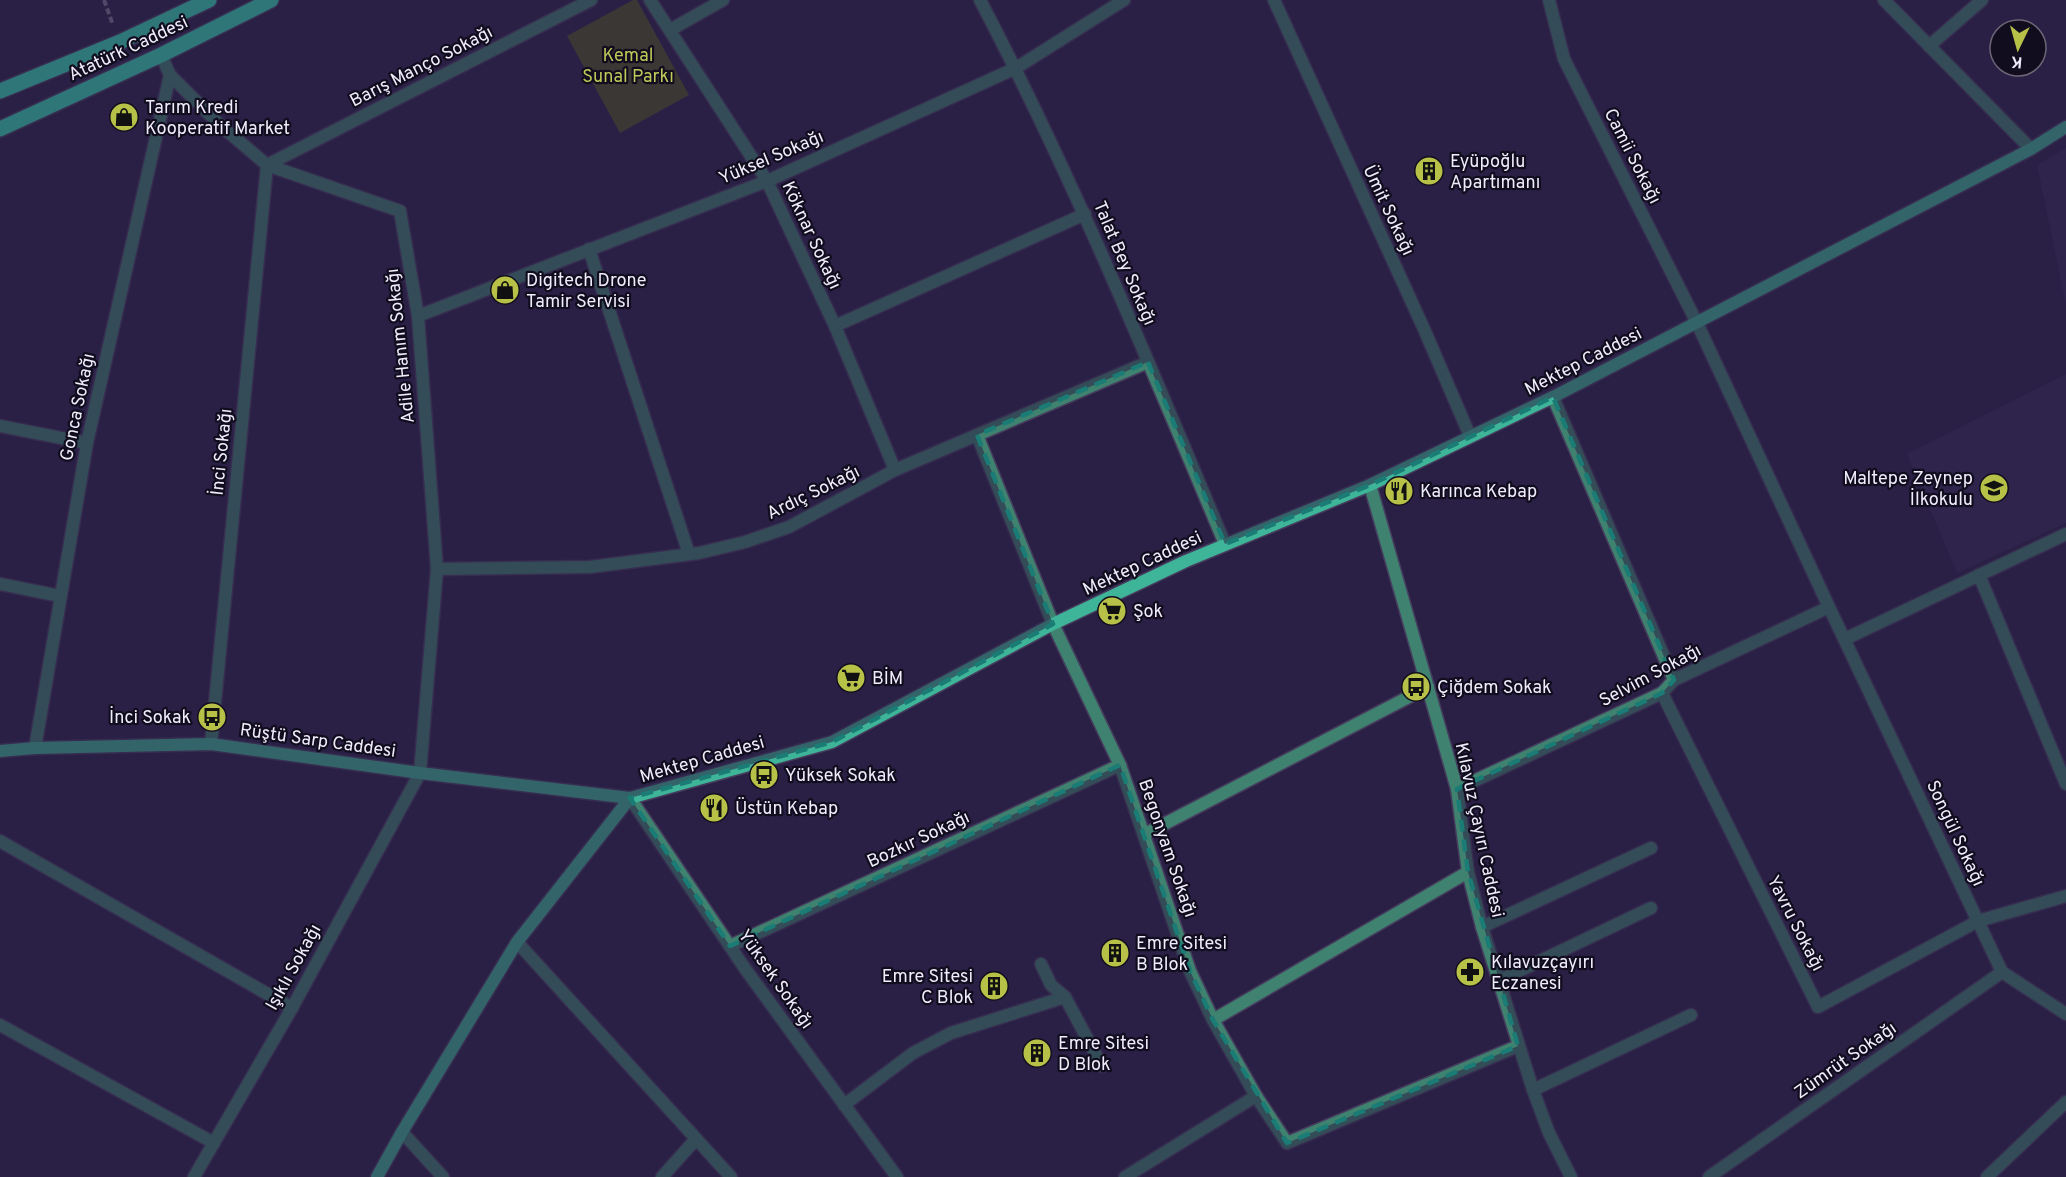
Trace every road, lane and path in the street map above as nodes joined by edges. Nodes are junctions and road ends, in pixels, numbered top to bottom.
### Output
1 (104, 0) edge
2 (209, 0) edge
3 (271, 0) edge
4 (591, 0) edge
5 (650, 0) edge
6 (723, 0) edge
7 (980, 0) edge
8 (1124, 0) edge
9 (1274, 0) edge
10 (1884, 0) edge
11 (1982, 0) edge
12 (1546, 1) edge
13 (670, 30) junction
14 (120, 42) junction
15 (1929, 46) junction
16 (161, 55) junction
17 (1016, 68) junction
18 (170, 75) junction
19 (0, 91) edge
20 (2066, 127) edge
21 (0, 129) edge
22 (2031, 149) junction
23 (267, 165) junction
24 (767, 181) junction
25 (1085, 214) junction
26 (588, 249) junction
27 (418, 316) junction
28 (1697, 323) junction
29 (835, 326) junction
30 (1148, 362) junction
31 (1552, 397) junction
32 (0, 426) edge
33 (977, 435) junction
34 (1470, 436) junction
35 (87, 443) junction
36 (895, 470) junction
37 (1370, 485) junction
38 (2066, 534) edge
39 (1225, 544) junction
40 (689, 554) junction
41 (437, 569) junction
42 (1979, 575) junction
43 (0, 584) edge
44 (60, 596) junction
45 (1829, 607) junction
46 (1053, 624) junction
47 (1845, 639) junction
48 (1674, 680) junction
49 (1428, 687) junction
50 (1662, 693) junction
51 (211, 744) junction
52 (35, 748) junction
53 (0, 752) edge
54 (1120, 765) junction
55 (420, 773) junction
56 (2066, 784) edge
57 (1456, 789) junction
58 (630, 798) junction
59 (1145, 834) junction
60 (0, 841) edge
61 (1651, 848) dead end
62 (1468, 872) junction
63 (2066, 896) edge
64 (1651, 908) dead end
65 (1978, 921) junction
66 (1482, 927) junction
67 (517, 942) junction
68 (730, 946) junction
69 (1041, 964) dead end
70 (2002, 972) junction
71 (1498, 981) junction
72 (1065, 998) junction
73 (292, 1008) junction
74 (2066, 1014) edge
75 (1691, 1015) dead end
76 (1213, 1020) junction
77 (0, 1025) edge
78 (1518, 1046) junction
79 (1102, 1066) dead end
80 (1533, 1090) junction
81 (1256, 1096) junction
82 (2066, 1102) edge
83 (844, 1105) junction
84 (402, 1132) junction
85 (696, 1139) junction
86 (214, 1143) junction
87 (194, 1177) edge
88 (377, 1177) edge
89 (442, 1177) edge
90 (662, 1177) edge
91 (731, 1177) edge
92 (897, 1177) edge
93 (1125, 1177) edge
94 (1571, 1177) edge
95 (1709, 1177) edge
96 (1987, 1177) edge

1 - 14 path
2 - 14 main road, Atatürk Caddesi
3 - 16 main road, Atatürk Caddesi
4 - 23 street, Barış Manço Sokağı
5 - 13 street, Köknar Sokağı
6 - 13 street
7 - 17 street, Talat Bey Sokağı
8 - 17 street, Yüksel Sokağı
9 - 34 street, Ümit Sokağı
10 - 15 street
11 - 15 street
12 - 28 street, Camii Sokağı
13 - 24 street, Köknar Sokağı
14 - 19 main road, Atatürk Caddesi
15 - 22 street
16 - 18 street, Adile Hanım Sokağı
16 - 21 main road, Atatürk Caddesi
17 - 24 street, Yüksel Sokağı
17 - 25 street, Talat Bey Sokağı
18 - 23 street, Adile Hanım Sokağı
18 - 35 street, Gonca Sokağı
20 - 22 street, Mektep Caddesi
22 - 28 street, Mektep Caddesi
23 - 27 street, Adile Hanım Sokağı
23 - 51 street, İnci Sokağı
24 - 26 street, Yüksel Sokağı
24 - 29 street, Köknar Sokağı
25 - 29 street
25 - 30 street, Talat Bey Sokağı
26 - 27 street, Yüksel Sokağı
26 - 40 street
27 - 41 street, Adile Hanım Sokağı
28 - 31 street, Mektep Caddesi
28 - 45 street, Camii Sokağı
29 - 36 street, Köknar Sokağı
30 - 33 street, Ardıç Sokağı
30 - 39 street, Talat Bey Sokağı
31 - 34 street, Mektep Caddesi
31 - 48 street
32 - 35 street
33 - 36 street, Ardıç Sokağı
33 - 46 street, Begonyam Sokağı
34 - 37 street, Mektep Caddesi
35 - 44 street, Gonca Sokağı
36 - 40 street, Ardıç Sokağı
37 - 39 street, Mektep Caddesi
37 - 49 street, Kılavuz Çayırı Caddesi
38 - 42 street
39 - 46 street, Mektep Caddesi
40 - 41 street, Ardıç Sokağı
41 - 55 street, Adile Hanım Sokağı
42 - 47 street
42 - 56 street
43 - 44 street
44 - 52 street, Gonca Sokağı
45 - 47 street, Songül Sokağı
45 - 48 street, Selvim Sokağı
46 - 54 street, Begonyam Sokağı
46 - 58 street, Mektep Caddesi
47 - 65 street, Songül Sokağı
48 - 50 street, Selvim Sokağı
49 - 57 street, Kılavuz Çayırı Caddesi
49 - 59 street
50 - 57 street, Selvim Sokağı
50 - 65 street, Yavru Sokağı
51 - 52 street, Rüştü Sarp Caddesi
51 - 55 street, Rüştü Sarp Caddesi
52 - 53 street, Rüştü Sarp Caddesi
54 - 59 street, Begonyam Sokağı
54 - 68 street, Bozkır Sokağı
55 - 58 street, Rüştü Sarp Caddesi
55 - 73 street, Işıklı Sokağı
57 - 62 street, Kılavuz Çayırı Caddesi
58 - 67 street, Mektep Caddesi
58 - 68 street, Yüksek Sokağı
59 - 76 street, Begonyam Sokağı
60 - 73 street
61 - 66 street
62 - 66 street, Kılavuz Çayırı Caddesi
62 - 76 street
63 - 65 street
64 - 71 street
65 - 70 street, Songül Sokağı
66 - 71 street, Kılavuz Çayırı Caddesi
67 - 84 street, Mektep Caddesi
67 - 85 street
68 - 83 street, Yüksek Sokağı
69 - 72 street
70 - 74 street
70 - 95 street, Zümrüt Sokağı
71 - 78 street, Kılavuz Çayırı Caddesi
72 - 79 street
72 - 83 street
73 - 86 street, Işıklı Sokağı
75 - 80 street
76 - 81 street, Begonyam Sokağı
77 - 86 street
78 - 80 street, Kılavuz Çayırı Caddesi
78 - 81 street, Begonyam Sokağı
80 - 94 street, Kılavuz Çayırı Caddesi
81 - 93 street
82 - 96 street
83 - 92 street, Yüksek Sokağı
84 - 88 street, Mektep Caddesi
84 - 89 street
85 - 90 street
85 - 91 street
86 - 87 street, Işıklı Sokağı

